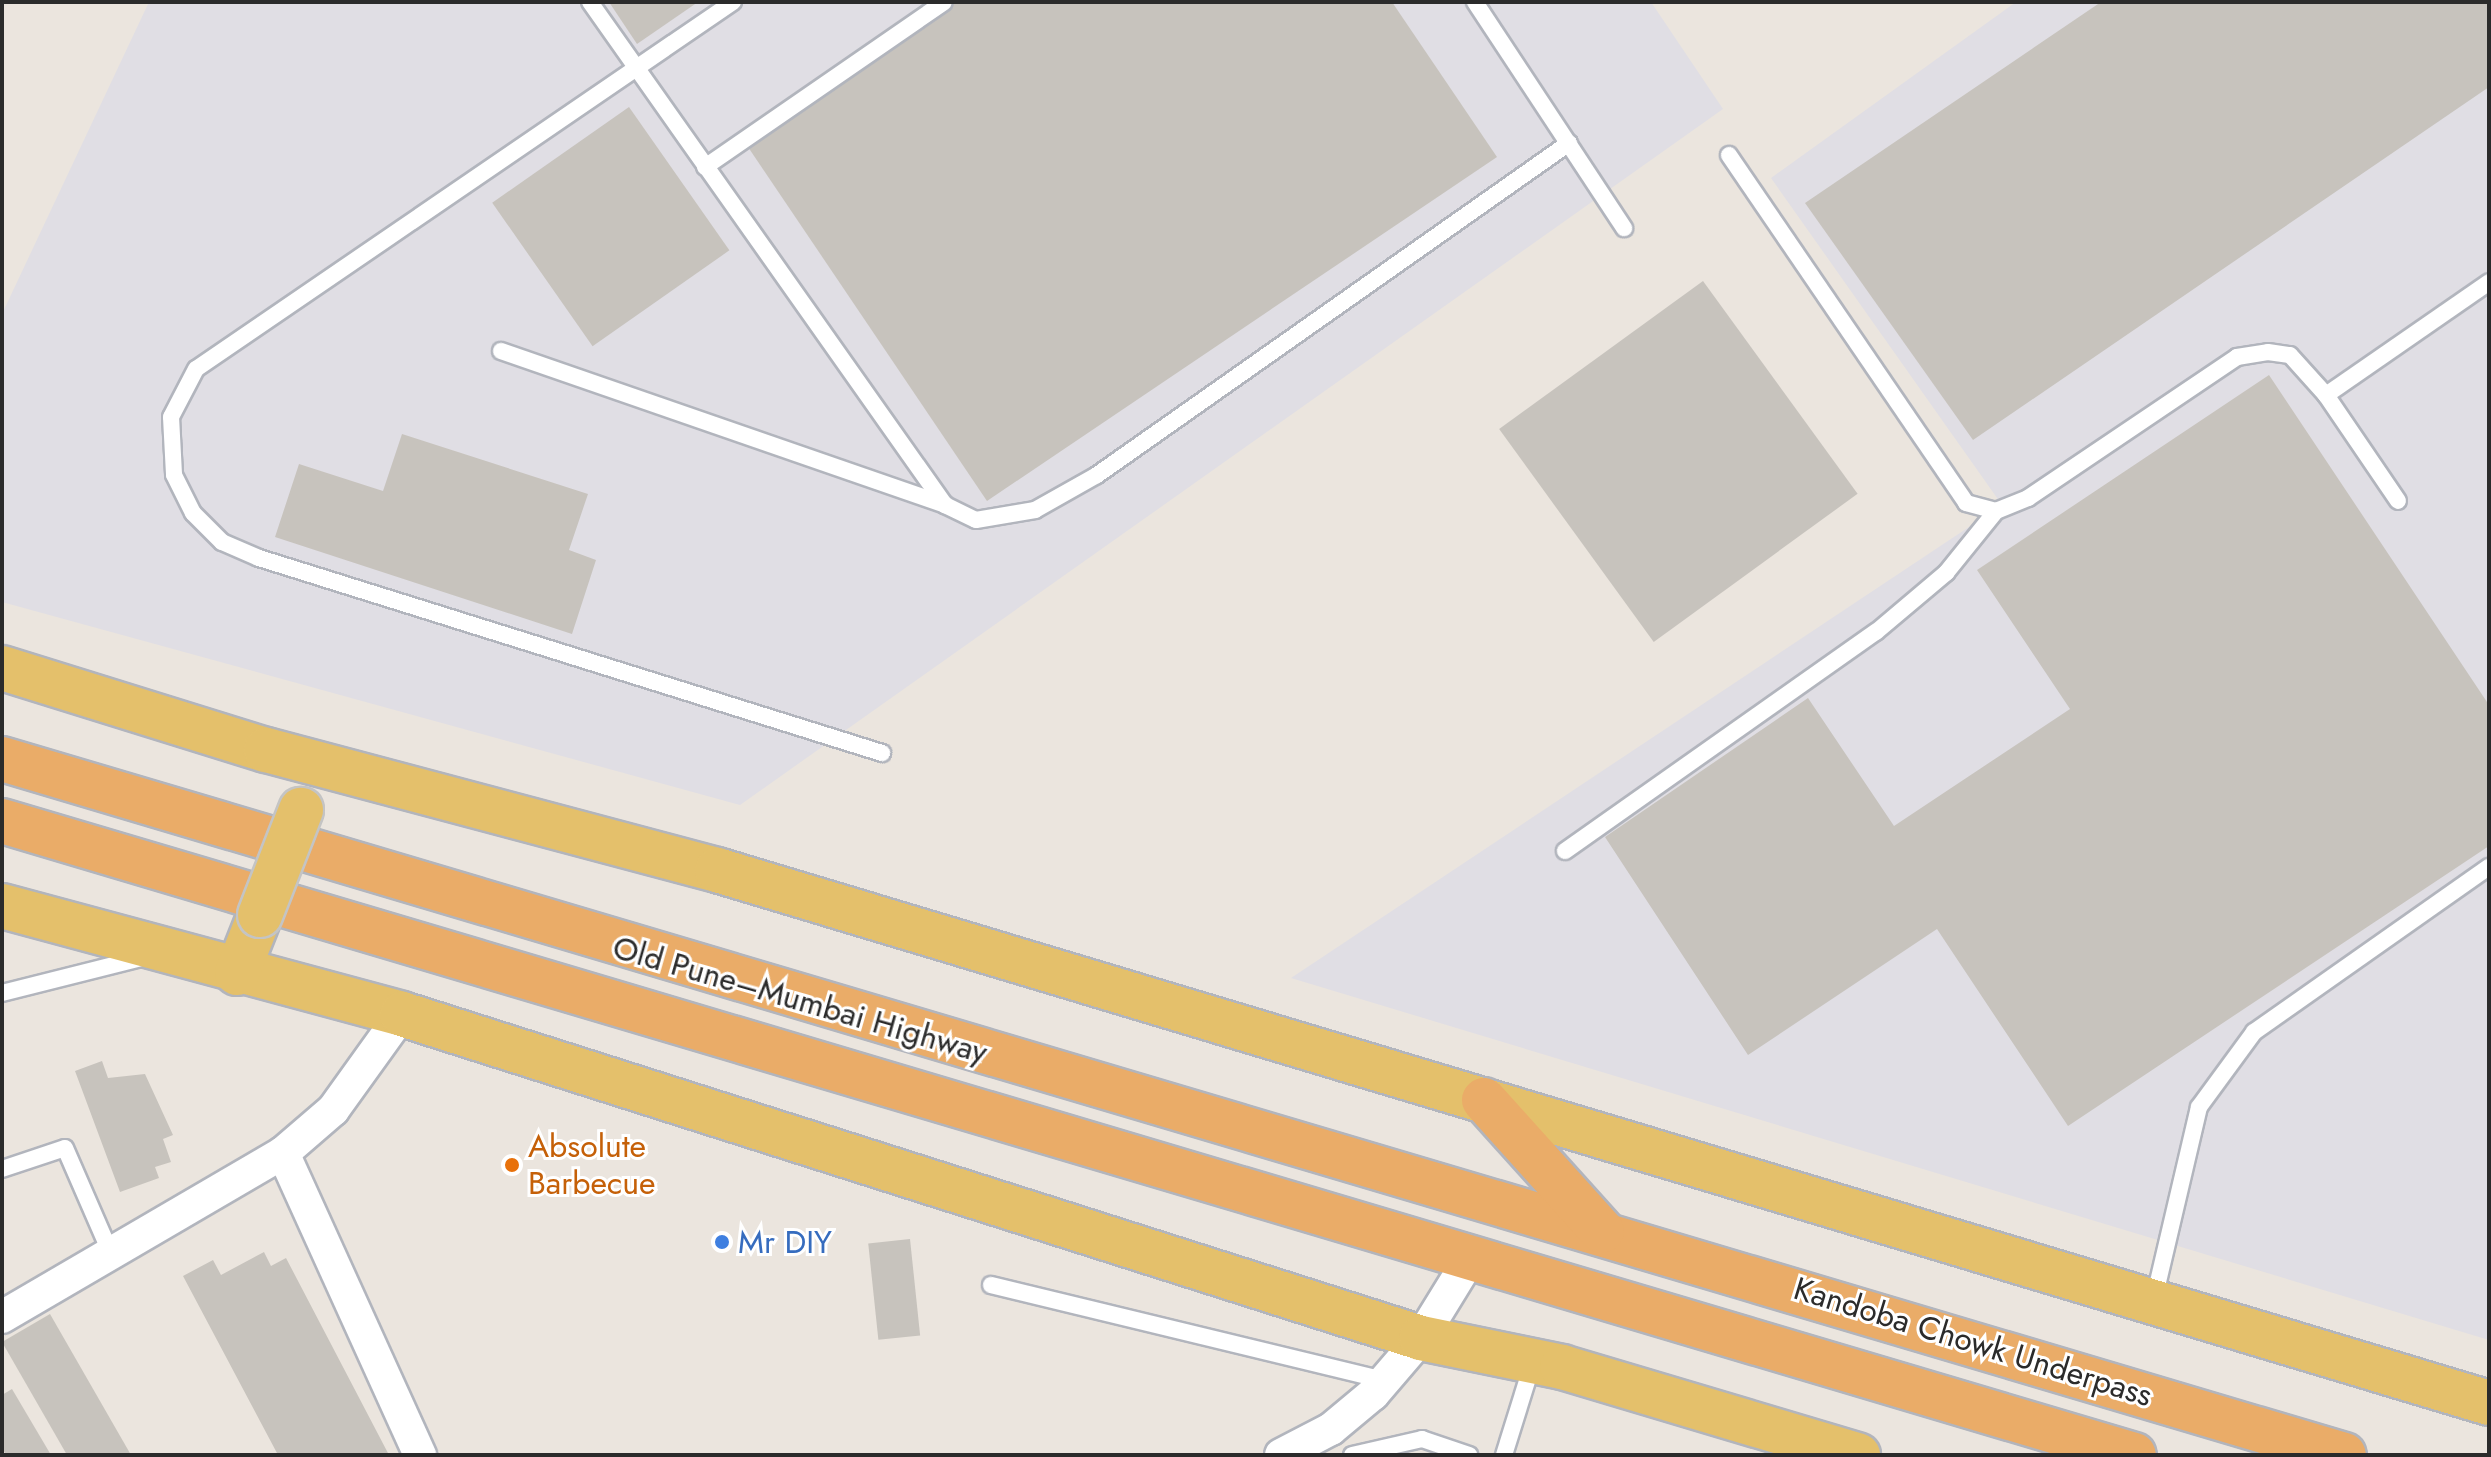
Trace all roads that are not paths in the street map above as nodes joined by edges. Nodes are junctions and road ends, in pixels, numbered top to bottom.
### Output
1 (590, 2) edge
2 (733, 2) edge
3 (944, 2) edge
4 (1475, 2) edge
5 (635, 68) junction
6 (1569, 143) junction
7 (1729, 155) dead end
8 (705, 167) junction
9 (1624, 228) dead end
10 (2489, 282) edge
11 (501, 351) dead end
12 (2326, 395) junction
13 (2398, 501) dead end
14 (945, 505) junction
15 (1996, 511) junction
16 (2, 668) edge
17 (882, 753) dead end
18 (2, 759) edge
19 (319, 763) junction
20 (2, 821) edge
21 (1565, 851) dead end
22 (2489, 867) edge
23 (2, 906) edge
24 (158, 954) junction
25 (237, 973) junction
26 (2, 993) edge
27 (402, 1014) junction
28 (1484, 1100) junction
29 (283, 1153) junction
30 (2, 1169) edge
31 (1602, 1231) junction
32 (1472, 1255) junction
33 (112, 1256) junction
34 (1553, 1280) joint
35 (991, 1285) dead end
36 (2154, 1299) junction
37 (2, 1317) edge
38 (1421, 1338) junction
39 (1533, 1361) junction
40 (1385, 1380) junction
41 (2489, 1403) edge
42 (420, 1455) edge
43 (1281, 1455) edge
44 (1352, 1455) edge
45 (1469, 1455) edge
46 (1504, 1455) edge
47 (1858, 1455) edge
48 (2134, 1455) edge
49 (2344, 1455) edge

1 - 5 lane
2 - 5 lane
3 - 8 lane
4 - 6 lane
5 - 8 lane
5 - 17 lane
6 - 9 lane
6 - 14 lane
7 - 15 lane
8 - 14 lane
10 - 12 lane
11 - 14 lane
12 - 13 lane
12 - 15 lane
15 - 21 lane
16 - 19 main road
18 - 31 highway, Old Pune–Mumbai Highway
19 - 25 main road, bridge
19 - 28 main road
20 - 32 highway, Old Pune–Mumbai Highway
22 - 36 lane
23 - 24 main road
24 - 25 main road
24 - 26 lane
25 - 27 main road
27 - 29 street
27 - 38 main road
28 - 31 highway
28 - 36 main road
29 - 33 street
29 - 42 street
30 - 33 lane
31 - 49 highway, Kandoba Chowk Underpass
32 - 34 highway, Old Pune–Mumbai Highway
32 - 38 street
33 - 37 street
34 - 48 highway, Kandoba Chowk Underpass
35 - 40 lane
36 - 41 main road
38 - 39 main road
38 - 40 street
39 - 46 lane
39 - 47 main road
40 - 43 street
44 - 45 lane

